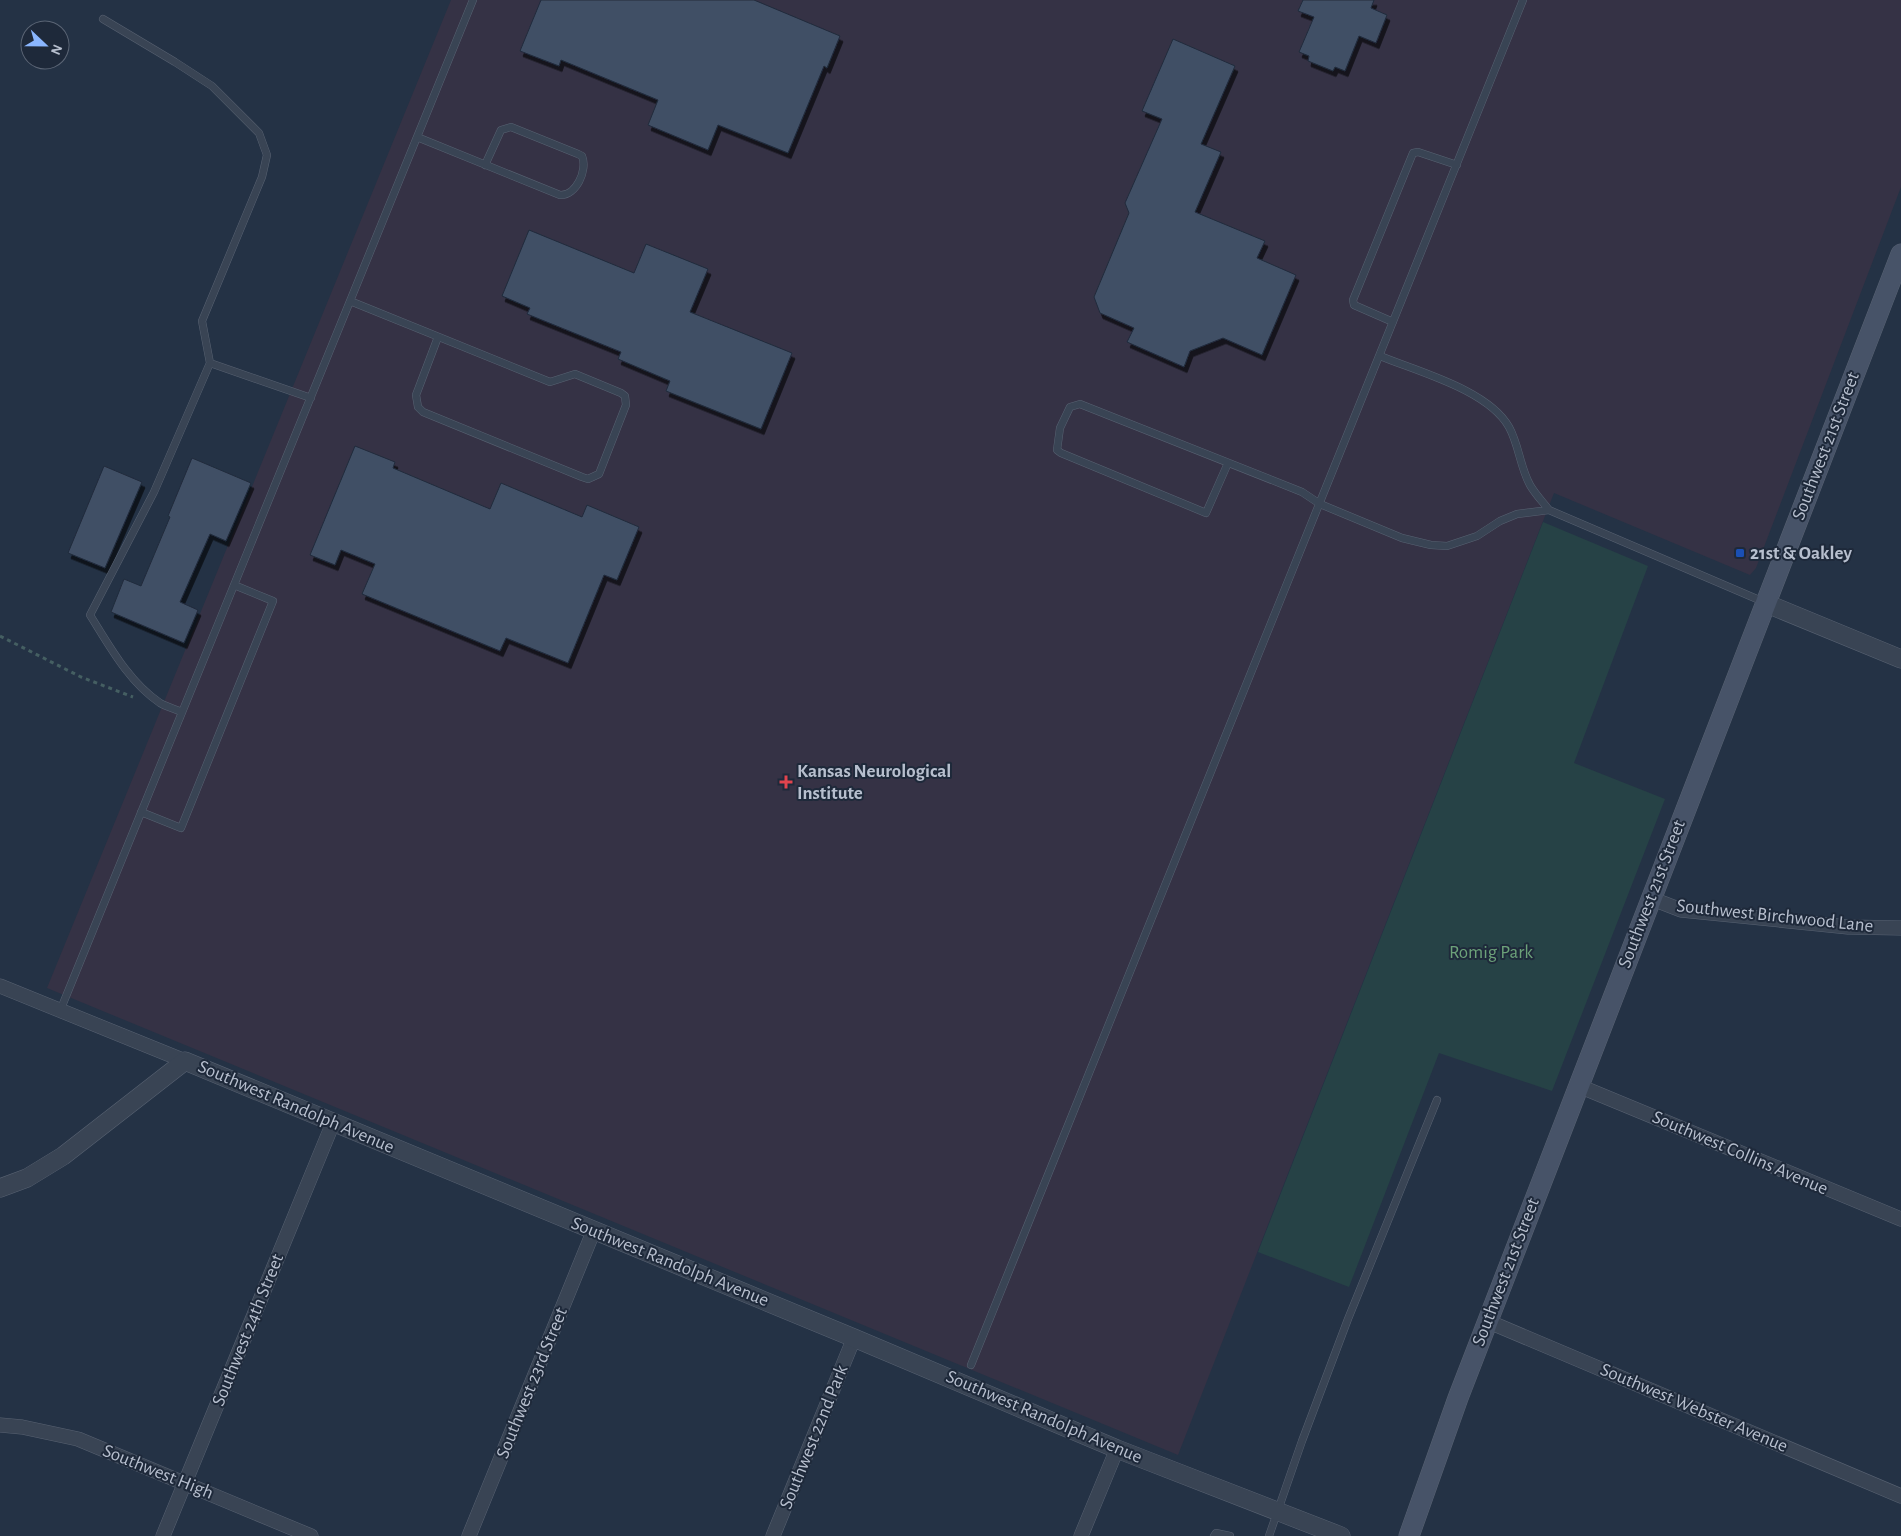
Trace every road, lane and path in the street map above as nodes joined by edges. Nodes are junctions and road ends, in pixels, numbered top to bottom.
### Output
1 (473, 0) edge
2 (1523, 0) edge
3 (103, 19) dead end
4 (417, 137) junction
5 (485, 165) junction
6 (1457, 166) junction
7 (1901, 254) edge
8 (350, 301) junction
9 (1393, 322) junction
10 (438, 337) junction
11 (1380, 356) junction
12 (210, 363) junction
13 (311, 398) junction
14 (1228, 462) junction
15 (1320, 504) junction
16 (1549, 510) junction
17 (234, 585) junction
18 (1766, 603) junction
19 (0, 636) edge
20 (1901, 659) edge
21 (135, 698) dead end
22 (182, 712) junction
23 (141, 812) junction
24 (1650, 898) junction
25 (1901, 928) edge
26 (0, 986) edge
27 (60, 1011) junction
28 (185, 1061) junction
29 (1579, 1086) junction
30 (1437, 1100) dead end
31 (333, 1123) junction
32 (0, 1188) edge
33 (1901, 1219) edge
34 (594, 1230) junction
35 (1487, 1321) junction
36 (854, 1338) junction
37 (971, 1366) dead end
38 (0, 1425) edge
39 (1117, 1449) junction
40 (185, 1483) junction
41 (1901, 1496) edge
42 (1278, 1512) junction
43 (164, 1536) edge
44 (312, 1536) edge
45 (469, 1536) edge
46 (773, 1536) edge
47 (1080, 1536) edge
48 (1214, 1536) edge
49 (1230, 1536) edge
50 (1269, 1536) edge
51 (1341, 1536) edge
52 (1409, 1536) edge

1 - 4 lane
2 - 6 lane
3 - 12 lane
4 - 5 lane
4 - 8 lane
5 - 5 lane
6 - 9 lane
6 - 9 lane
7 - 18 main road, Southwest 21st Street
8 - 10 lane
8 - 13 lane
9 - 11 lane
10 - 10 lane
11 - 15 lane
11 - 16 lane
12 - 13 lane
12 - 22 lane
13 - 17 lane
14 - 14 lane
14 - 15 lane
15 - 16 lane
15 - 37 lane
16 - 18 lane
17 - 22 lane
17 - 23 lane
18 - 20 street
18 - 24 main road, Southwest 21st Street
19 - 21 path
22 - 23 lane
23 - 27 lane
24 - 25 street, Southwest Birchwood Lane
24 - 29 main road, Southwest 21st Street
26 - 27 street, Southwest Randolph Avenue
27 - 28 street, Southwest Randolph Avenue
28 - 31 street, Southwest Randolph Avenue
28 - 32 street
29 - 33 street, Southwest Collins Avenue
29 - 35 main road, Southwest 21st Street
30 - 42 lane
31 - 34 street, Southwest Randolph Avenue
31 - 40 street, Southwest 24th Street
34 - 36 street, Southwest Randolph Avenue
34 - 45 street, Southwest 23rd Street
35 - 41 street, Southwest Webster Avenue
35 - 52 main road, Southwest 21st Street
36 - 39 street, Southwest Randolph Avenue
36 - 46 street, Southwest 22nd Park
38 - 40 street, Southwest High
39 - 42 street, Southwest Randolph Avenue
39 - 47 street
40 - 43 street, Southwest 24th Street
40 - 44 street, Southwest High
42 - 50 lane
42 - 51 street, Southwest Randolph Avenue
48 - 49 lane

